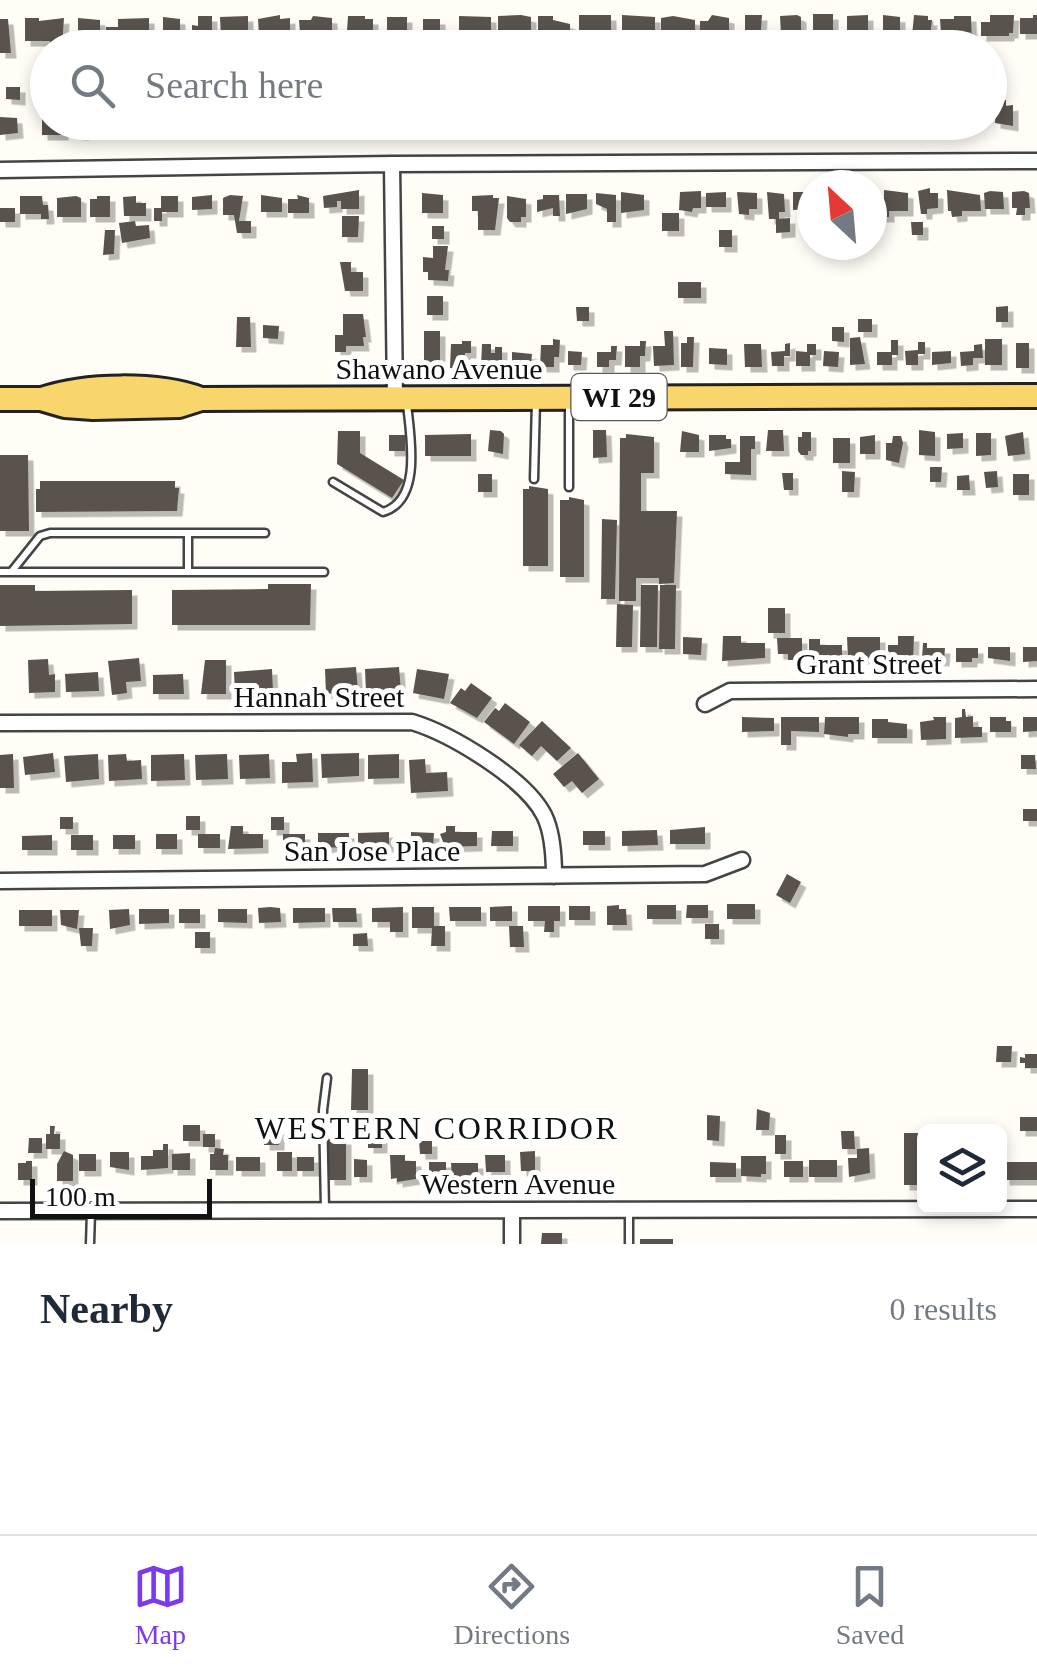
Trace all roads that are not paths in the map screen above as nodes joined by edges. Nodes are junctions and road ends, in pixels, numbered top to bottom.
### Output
1 (1037, 161) edge
2 (392, 164) junction
3 (0, 170) edge
4 (1037, 396) edge
5 (536, 397) junction
6 (568, 397) junction
7 (401, 398) junction
8 (0, 399) edge
9 (534, 480) dead end
10 (333, 482) dead end
11 (569, 486) dead end
12 (188, 533) junction
13 (266, 534) dead end
14 (188, 571) junction
15 (0, 572) edge
16 (12, 572) junction
17 (324, 572) dead end
18 (1037, 689) edge
19 (705, 704) dead end
20 (0, 723) edge
21 (742, 860) dead end
22 (554, 876) junction
23 (0, 880) edge
24 (327, 1078) dead end
25 (512, 1210) junction
26 (628, 1210) junction
27 (1037, 1210) edge
28 (0, 1211) edge
29 (90, 1211) junction
30 (325, 1211) junction
31 (90, 1244) edge
32 (512, 1244) edge
33 (629, 1244) edge

1 - 2 street
2 - 3 street
2 - 7 street
4 - 6 main road, Shawano Avenue / WI 29
5 - 6 main road, Shawano Avenue / WI 29
5 - 7 main road, Shawano Avenue / WI 29
5 - 9 lane
6 - 11 lane
7 - 8 main road, Shawano Avenue / WI 29
7 - 10 lane
12 - 13 lane
12 - 14 lane
12 - 16 lane
14 - 16 lane
14 - 17 lane
15 - 16 lane
18 - 19 street, Grant Street
20 - 22 street, Hannah Street
21 - 22 street, San Jose Place
22 - 23 street, San Jose Place
24 - 30 lane
25 - 26 street, Western Avenue
25 - 30 street, Western Avenue
25 - 32 street
26 - 27 street, Western Avenue
26 - 33 lane
28 - 29 street, Western Avenue
29 - 30 street, Western Avenue
29 - 31 lane

